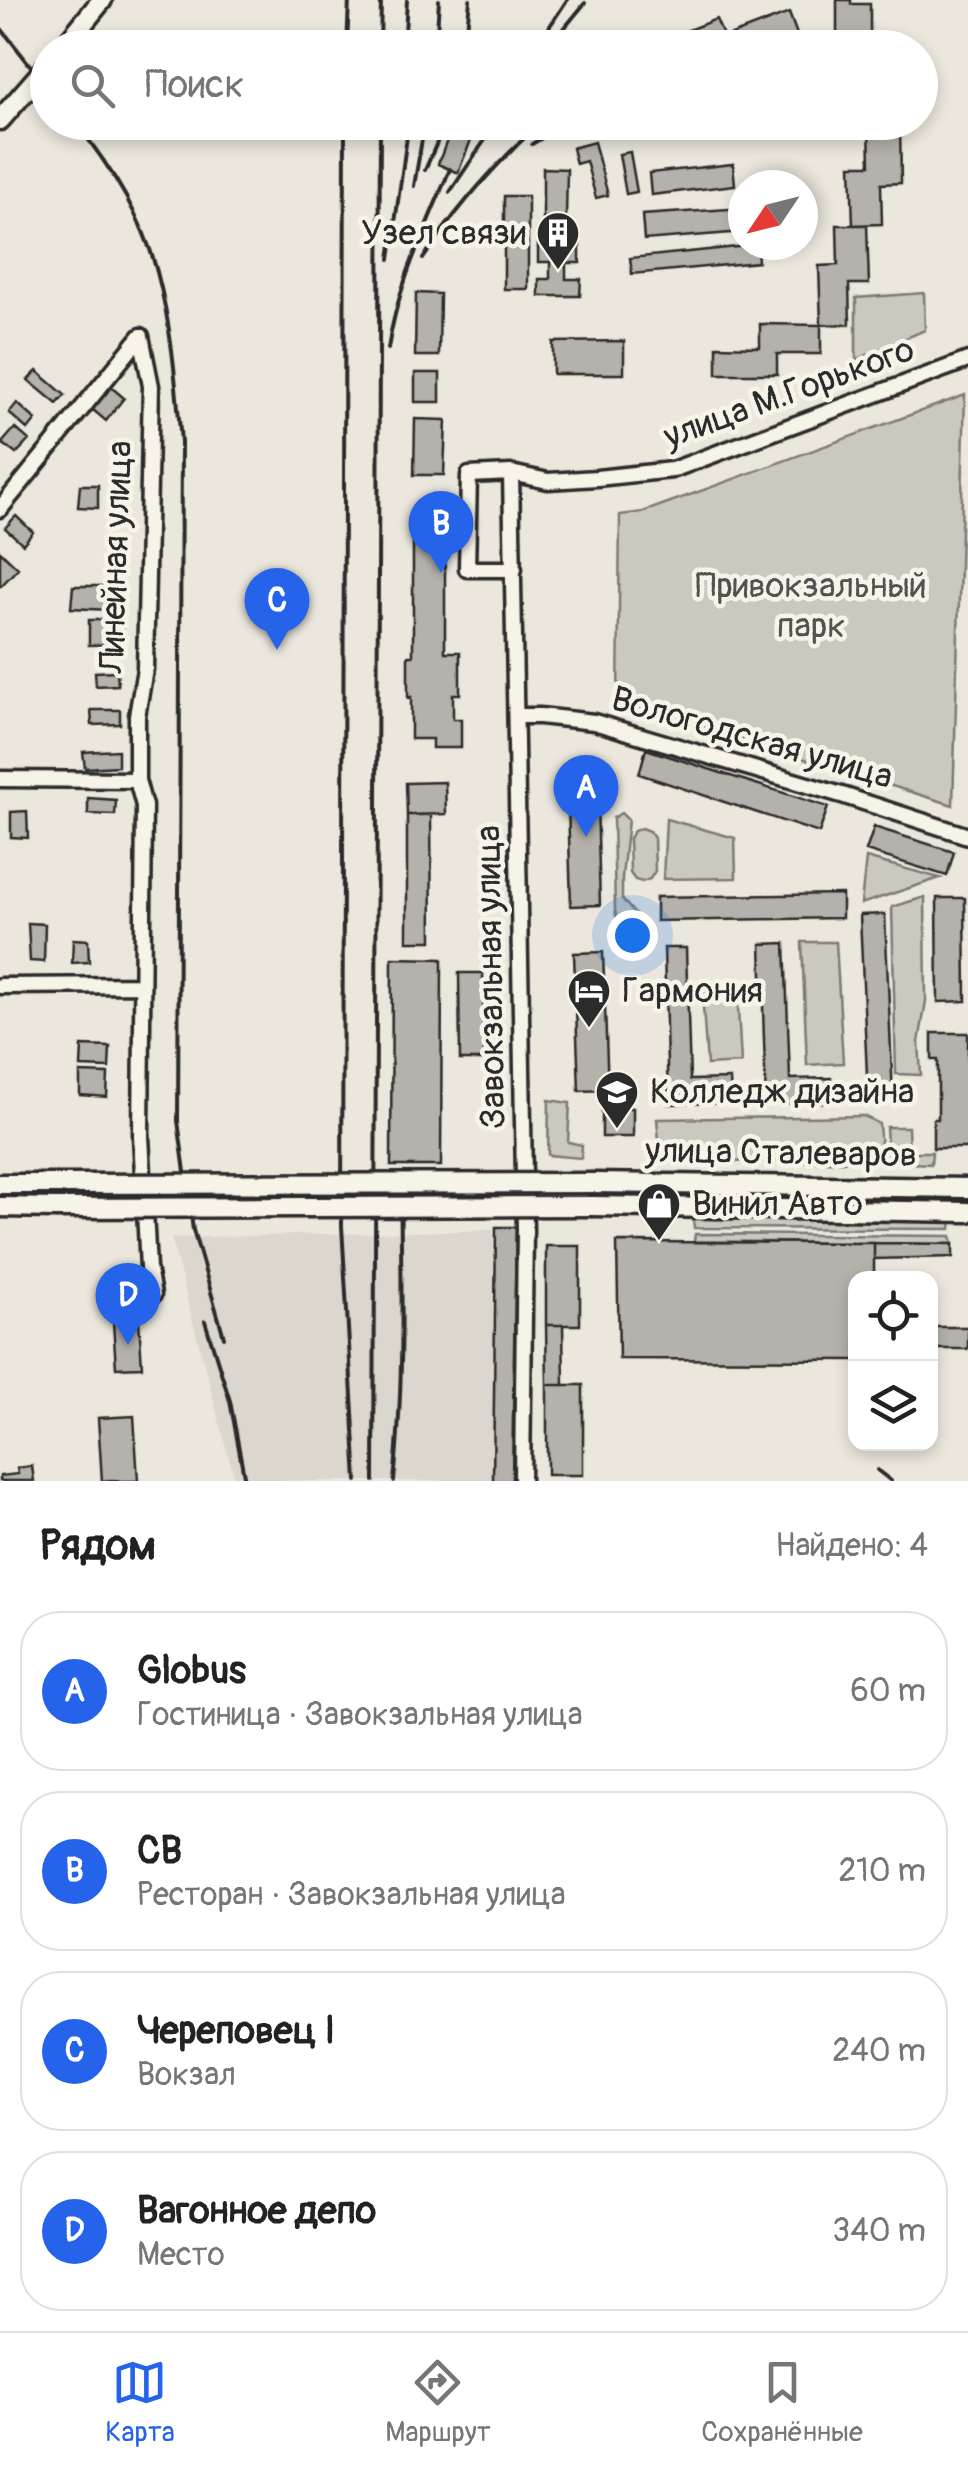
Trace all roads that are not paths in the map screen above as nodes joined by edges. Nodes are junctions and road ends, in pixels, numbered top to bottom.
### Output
1 (102, 0) edge
2 (78, 30) edge
3 (30, 86) edge
4 (0, 120) edge
5 (968, 360) edge
6 (510, 473) junction
7 (0, 508) edge
8 (514, 569) junction
9 (516, 716) junction
10 (0, 779) edge
11 (137, 780) junction
12 (968, 836) edge
13 (142, 984) junction
14 (0, 986) edge
15 (0, 1184) edge
16 (968, 1188) edge
17 (0, 1207) edge
18 (968, 1212) edge
19 (153, 1295) dead end
20 (522, 1481) edge

1 - 2 main road
3 - 4 main road
5 - 6 street, улица М.Горького
6 - 8 street, Завокзальная улица
6 - 8 street
7 - 11 street, Линейная улица
8 - 9 street, Завокзальная улица
9 - 12 street, Вологодская улица
9 - 20 street, Завокзальная улица
10 - 11 street
11 - 13 street, Линейная улица
13 - 14 street
13 - 19 street, Линейная улица
15 - 16 main road, улица Сталеваров, bridge
17 - 18 main road, улица Сталеваров, bridge

